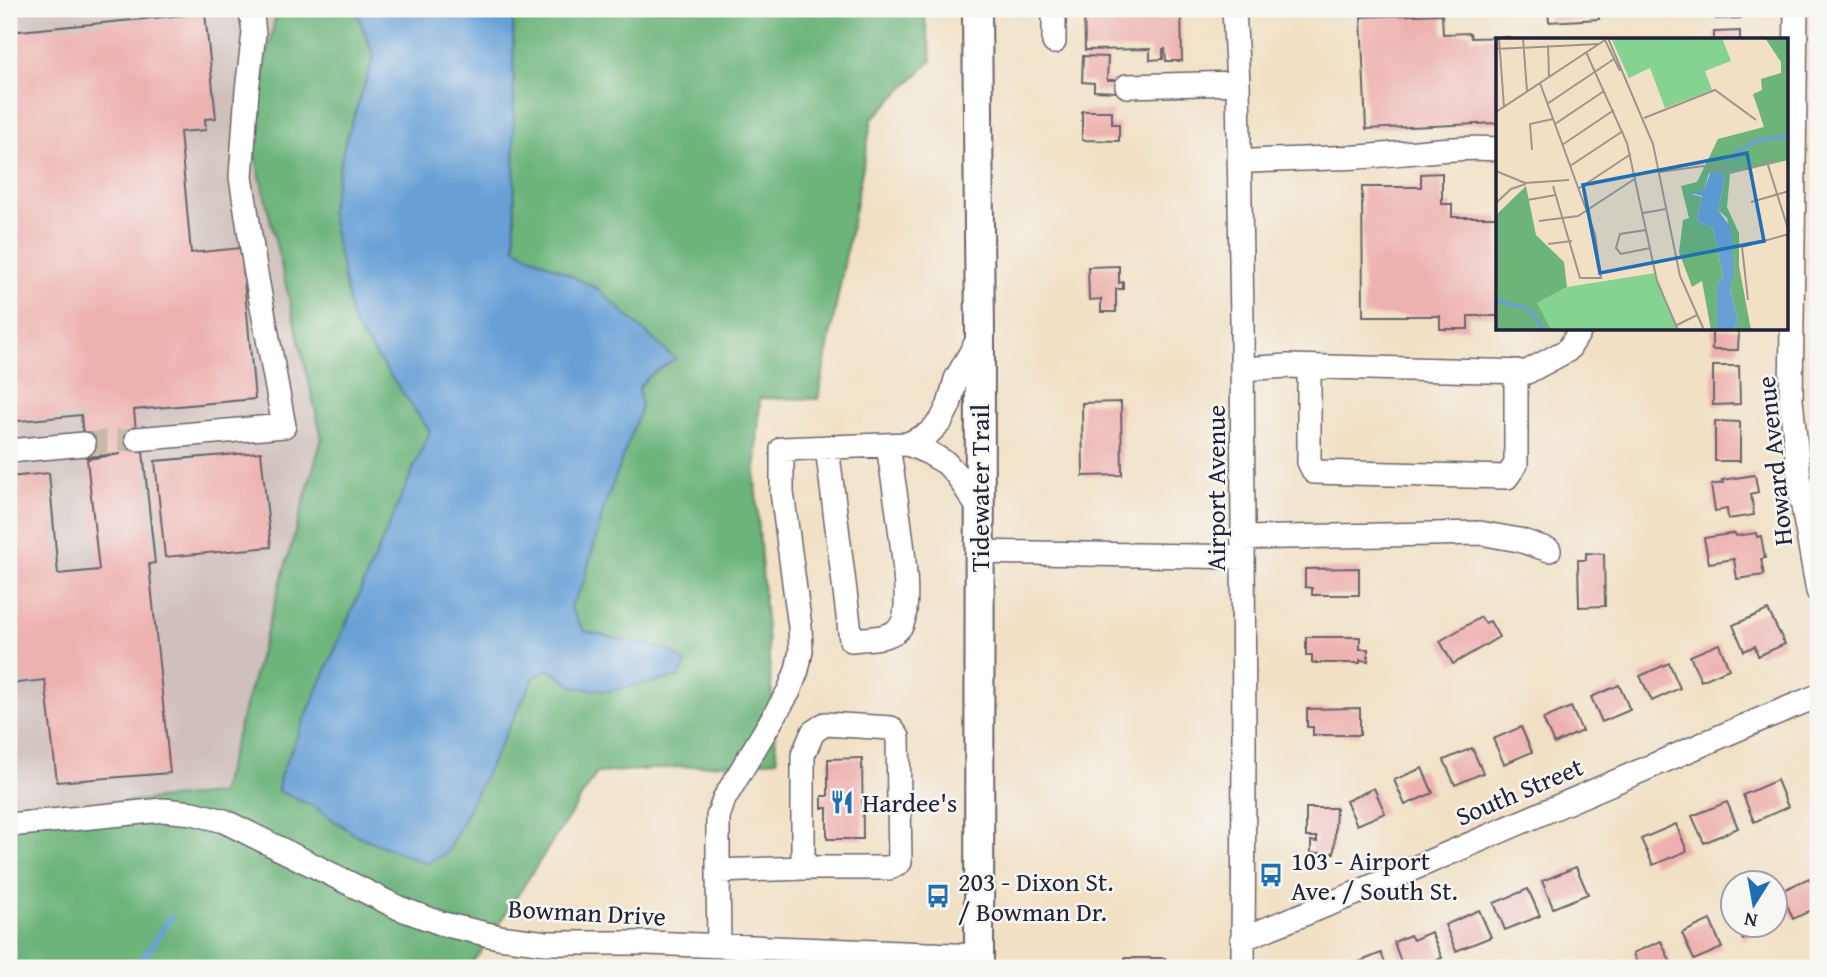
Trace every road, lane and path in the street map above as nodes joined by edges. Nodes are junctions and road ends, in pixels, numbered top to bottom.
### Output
1 (251, 9) edge
2 (977, 9) edge
3 (1054, 9) edge
4 (1234, 9) edge
5 (1797, 9) edge
6 (1054, 42) dead end
7 (1238, 83) junction
8 (1127, 86) dead end
9 (1496, 149) edge
10 (1239, 162) junction
11 (1580, 331) edge
12 (980, 337) junction
13 (1309, 367) junction
14 (1243, 369) junction
15 (1516, 372) junction
16 (137, 439) tunnel mouth
17 (84, 444) tunnel mouth
18 (898, 445) junction
19 (827, 447) junction
20 (9, 451) edge
21 (979, 509) junction
22 (1242, 547) junction
23 (1549, 550) dead end
24 (979, 552) junction
25 (1818, 591) edge
26 (1818, 696) edge
27 (9, 825) edge
28 (803, 868) junction
29 (718, 871) junction
30 (1242, 939) junction
31 (719, 945) junction
32 (979, 962) edge
33 (1243, 968) edge

1 - 16 street
2 - 12 main road, Tidewater Trail
3 - 6 street
4 - 7 street, Airport Avenue
5 - 25 street, Howard Avenue
7 - 8 street
7 - 10 street, Airport Avenue
9 - 10 street
10 - 14 street, Airport Avenue
11 - 15 street
12 - 18 street
12 - 21 main road, Tidewater Trail
13 - 14 street
13 - 15 street
13 - 15 street
14 - 22 street, Airport Avenue
17 - 20 street
18 - 19 street
18 - 19 street
18 - 21 street
19 - 29 street
21 - 24 main road, Tidewater Trail
22 - 23 street
22 - 24 street
22 - 30 street, Airport Avenue
24 - 32 main road, Tidewater Trail
26 - 30 street, South Street
27 - 31 street, Bowman Drive
28 - 28 street
28 - 29 street
29 - 31 street
30 - 33 street, Airport Avenue
31 - 32 street, Bowman Drive

